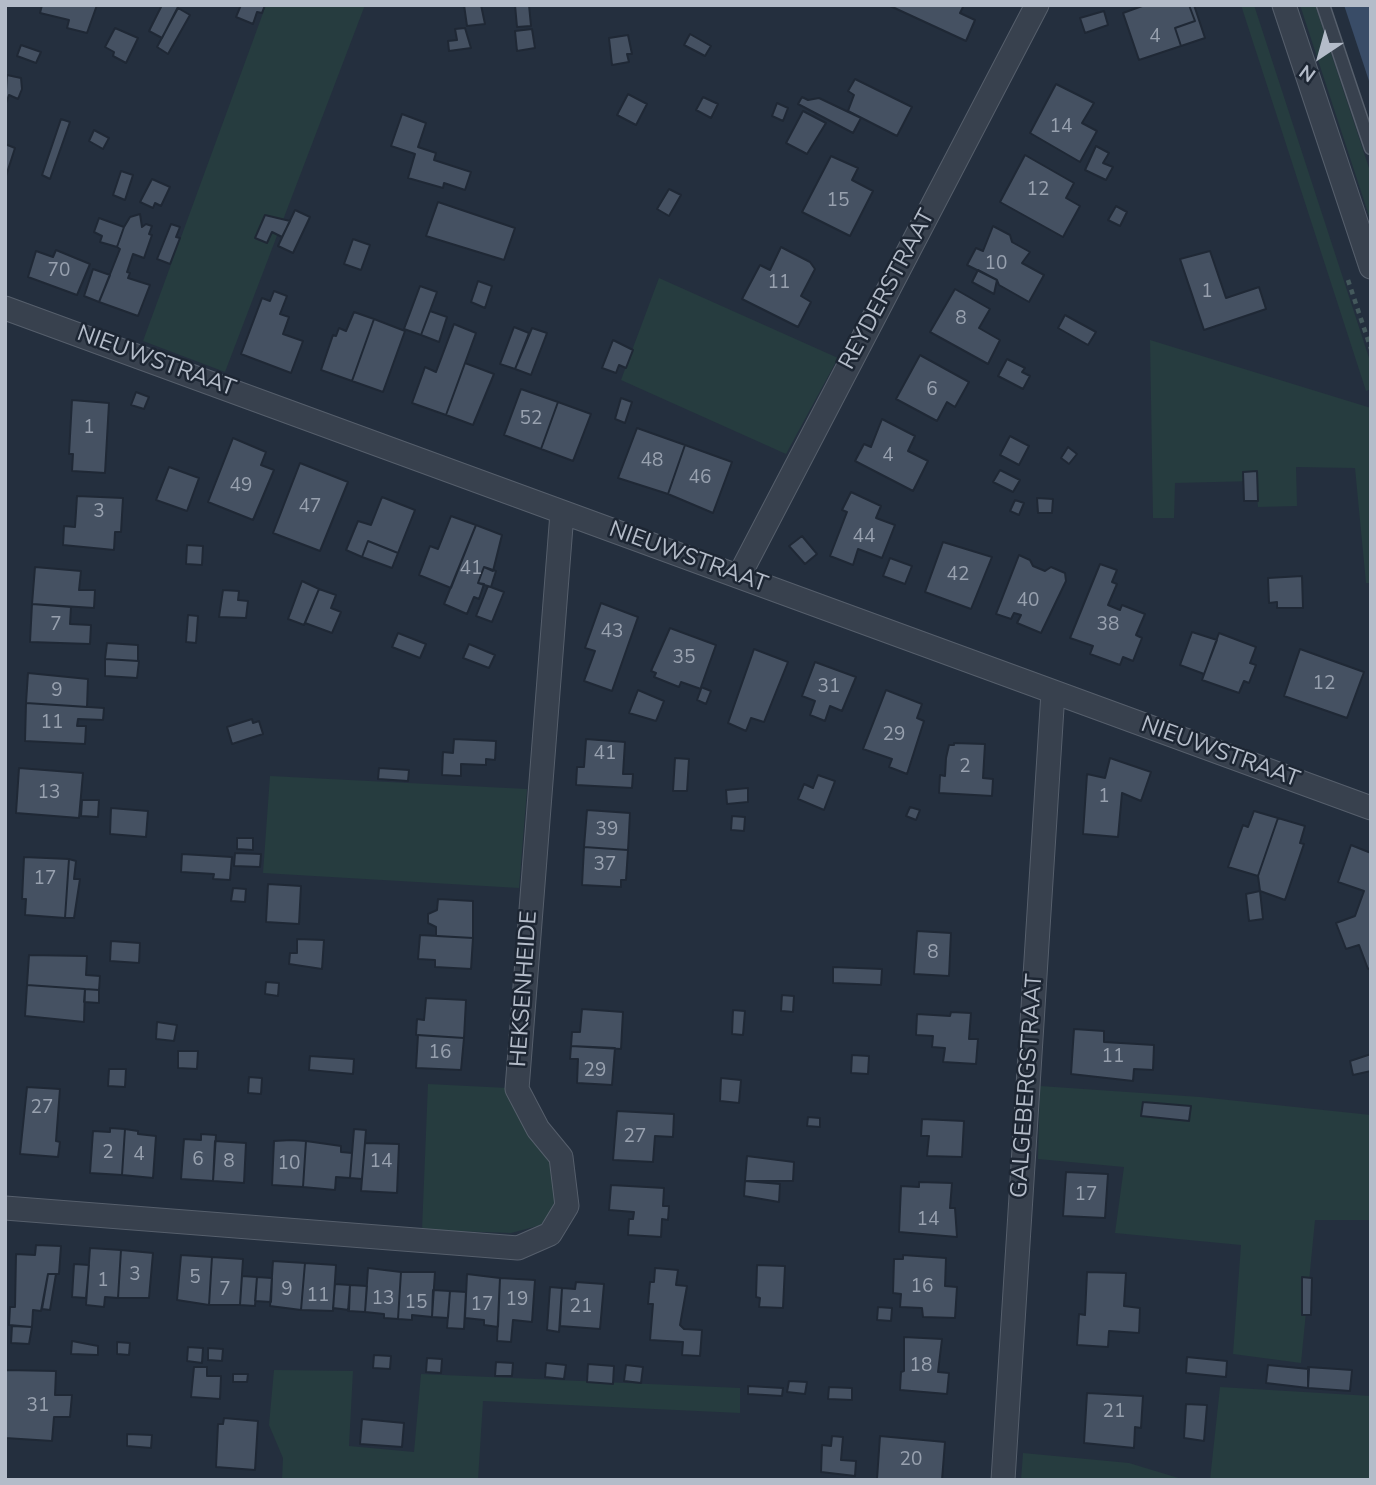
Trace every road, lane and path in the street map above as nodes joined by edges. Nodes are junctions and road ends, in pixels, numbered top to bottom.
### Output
1 (1037, 5) edge
2 (1284, 5) edge
3 (1323, 5) edge
4 (1371, 148) edge
5 (1371, 267) edge
6 (5, 308) edge
7 (562, 513) junction
8 (739, 576) junction
9 (1053, 692) junction
10 (1371, 808) edge
11 (5, 1208) edge
12 (1003, 1480) edge

1 - 8 street, REYDERSTRAAT
2 - 5 street
3 - 4 lane
6 - 7 street, NIEUWSTRAAT
7 - 8 street, NIEUWSTRAAT
7 - 11 street, HEKSENHEIDE
8 - 9 street, NIEUWSTRAAT
9 - 10 street, NIEUWSTRAAT
9 - 12 street, GALGEBERGSTRAAT

